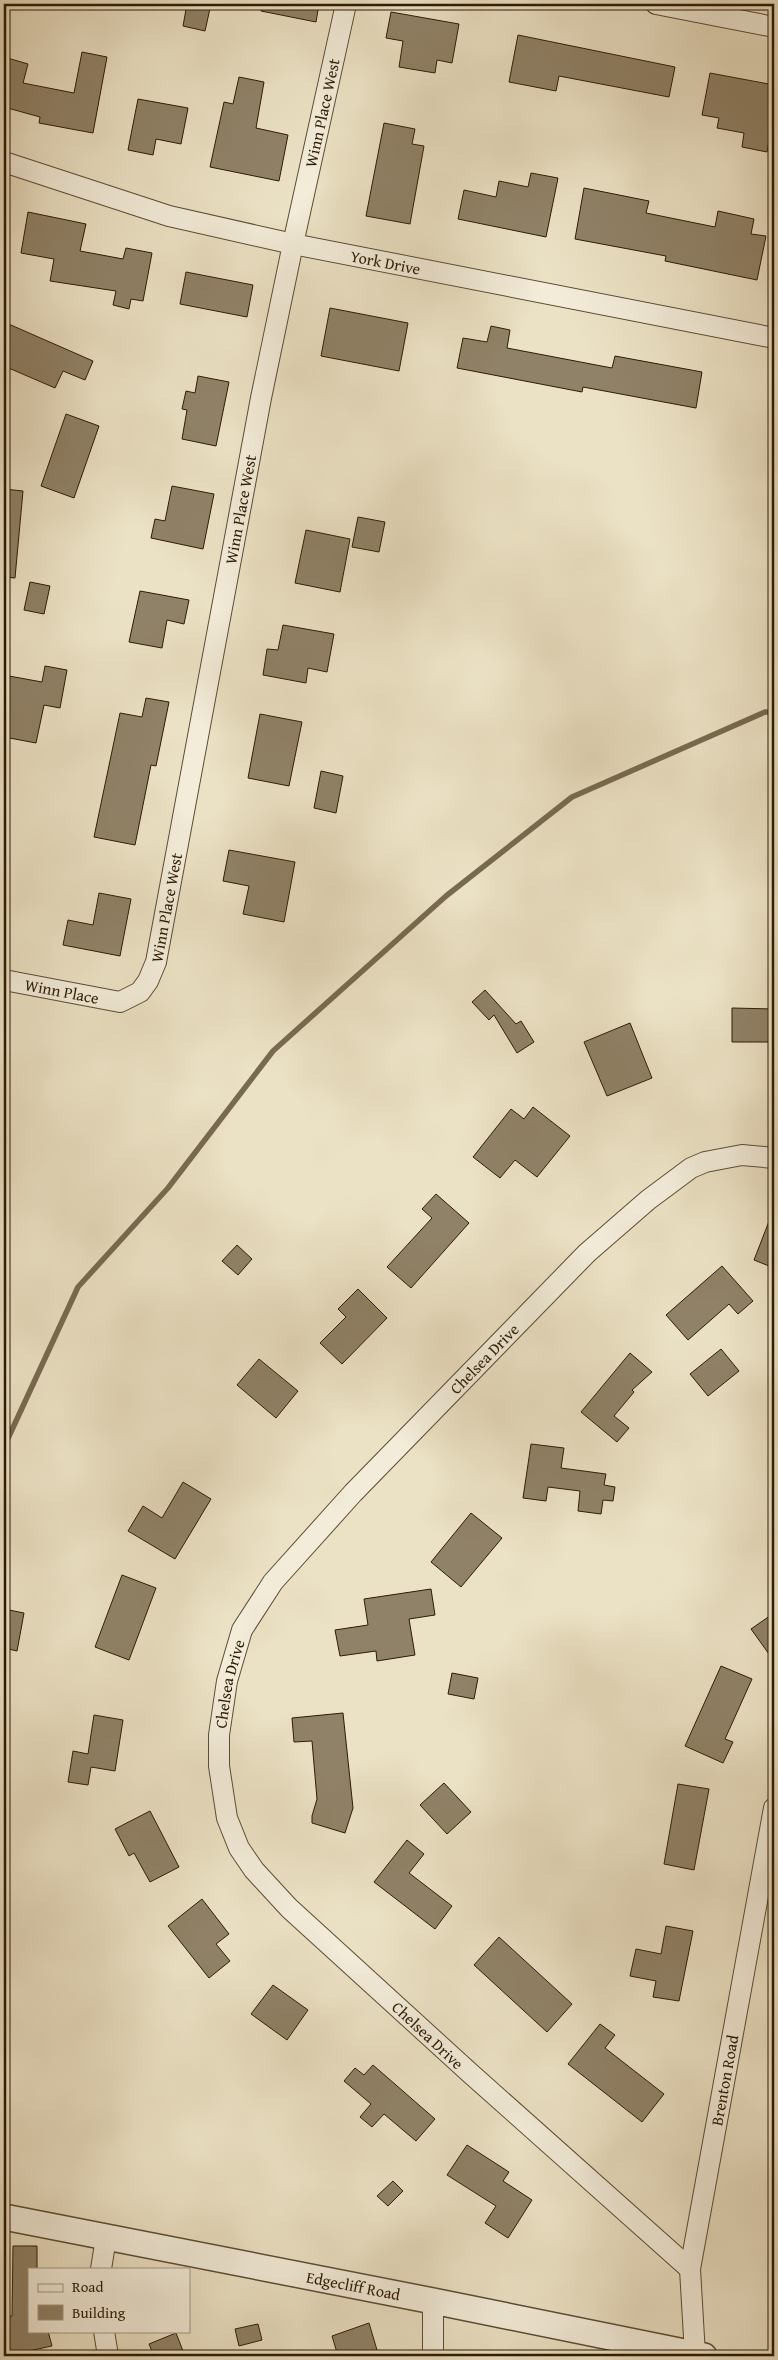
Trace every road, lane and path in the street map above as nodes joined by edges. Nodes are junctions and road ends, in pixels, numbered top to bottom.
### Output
1 (346, 4) edge
2 (656, 4) edge
3 (774, 27) edge
4 (4, 162) edge
5 (293, 244) junction
6 (774, 338) edge
7 (4, 980) edge
8 (120, 1002) joint
9 (774, 1158) edge
10 (774, 1808) edge
11 (4, 2217) edge
12 (106, 2238) junction
13 (101, 2268) edge
14 (690, 2269) junction
15 (433, 2301) junction
16 (104, 2332) edge
17 (108, 2356) edge
18 (433, 2356) edge
19 (700, 2356) edge

1 - 5 street, Winn Place West
2 - 3 street
4 - 5 street, York Drive
5 - 6 street, York Drive
5 - 8 street, Winn Place West
7 - 8 street, Winn Place
9 - 14 street, Chelsea Drive
10 - 14 street, Brenton Road
11 - 12 street, Edgecliff Road
12 - 13 street
12 - 15 street, Edgecliff Road
14 - 19 street, Brenton Road
15 - 18 street
15 - 19 street, Edgecliff Road
16 - 17 street

